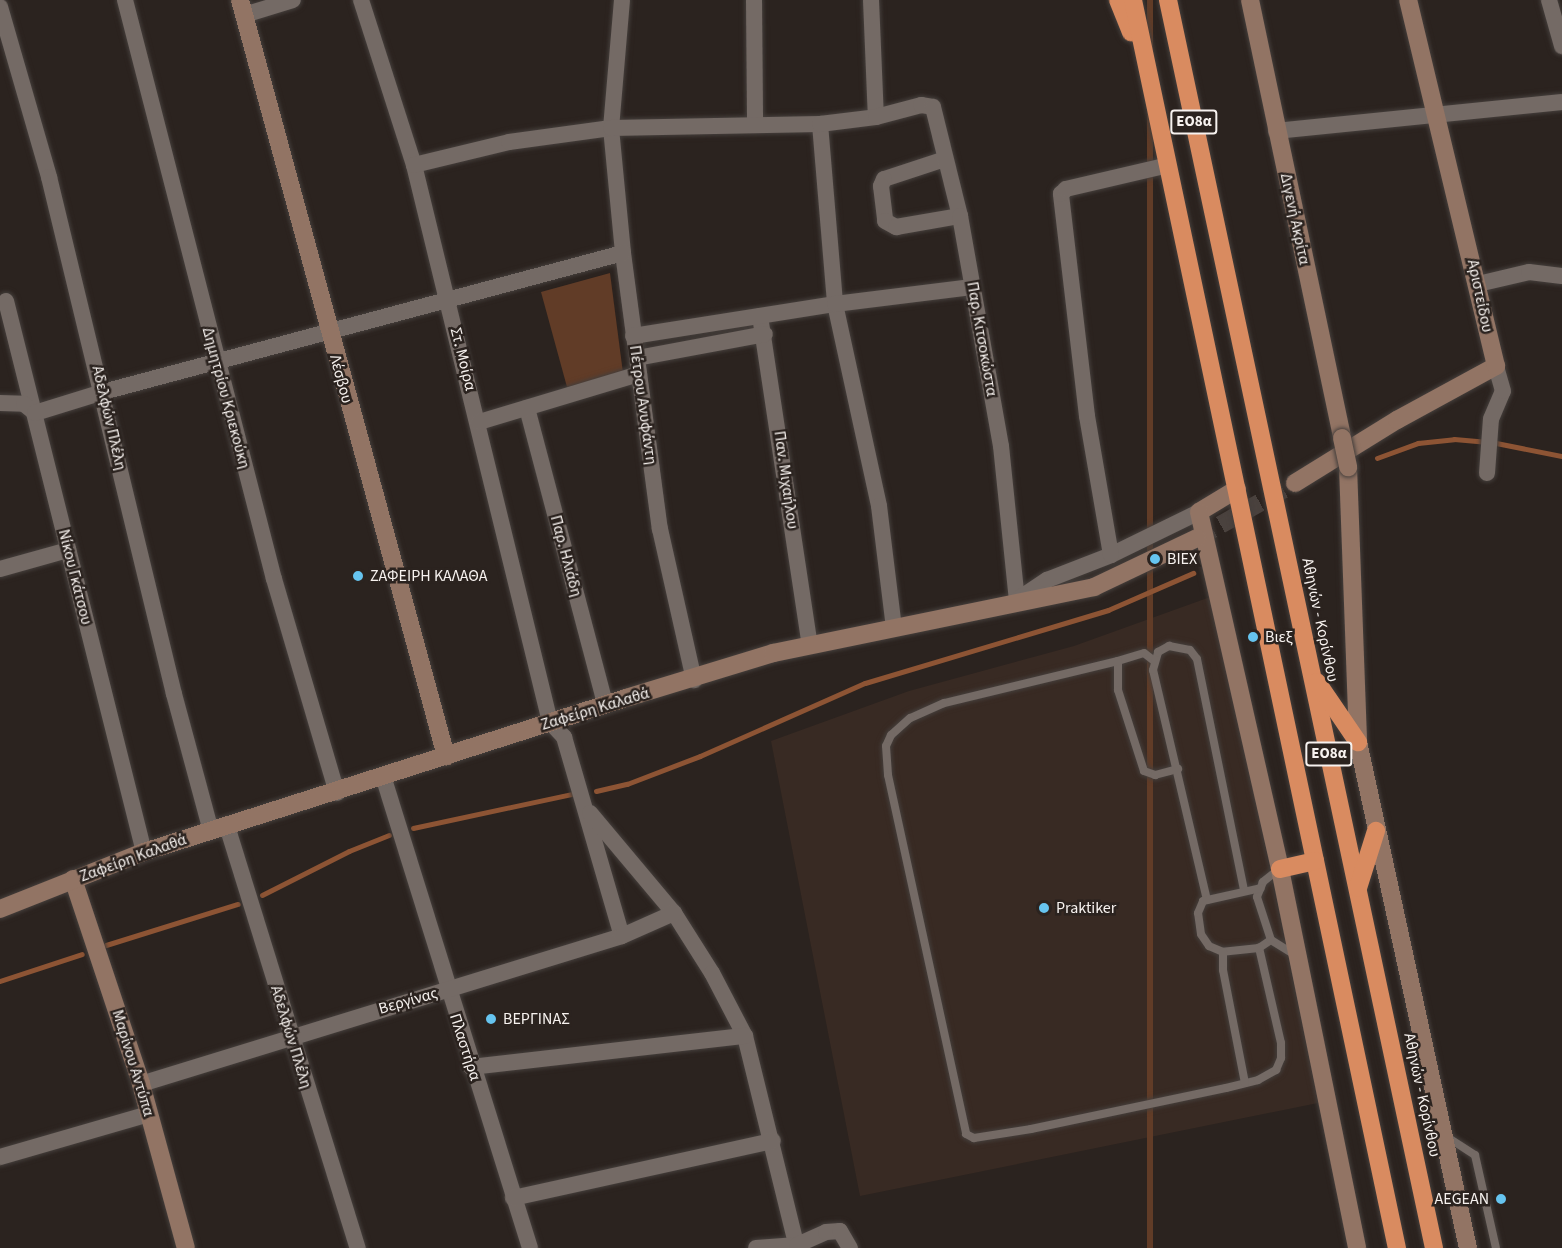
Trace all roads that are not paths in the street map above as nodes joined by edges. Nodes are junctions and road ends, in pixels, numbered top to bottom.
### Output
1 (125, 0) edge
2 (293, 0) edge
3 (361, 0) edge
4 (621, 0) edge
5 (754, 0) edge
6 (871, 0) edge
7 (1118, 0) edge
8 (1133, 0) edge
9 (1168, 0) edge
10 (1178, 0) edge
11 (1250, 0) edge
12 (1408, 0) edge
13 (1549, 0) edge
14 (0, 7) edge
15 (242, 7) edge
16 (1562, 46) edge
17 (1178, 47) junction
18 (1150, 79) junction
19 (1562, 102) edge
20 (1438, 113) junction
21 (876, 117) junction
22 (820, 124) junction
23 (755, 125) junction
24 (611, 128) junction
25 (1276, 131) junction
26 (945, 159) junction
27 (414, 165) junction
28 (1168, 165) junction
29 (960, 216) junction
30 (623, 253) junction
31 (1562, 276) edge
32 (1478, 284) junction
33 (972, 287) junction
34 (6, 301) dead end
35 (449, 303) junction
36 (835, 304) junction
37 (760, 316) junction
38 (329, 334) junction
39 (765, 334) junction
40 (633, 336) junction
41 (217, 364) junction
42 (638, 366) junction
43 (1496, 366) junction
44 (103, 392) junction
45 (0, 403) edge
46 (527, 408) junction
47 (35, 413) junction
48 (479, 422) junction
49 (1487, 464) dead end
50 (1295, 483) tunnel mouth
51 (1236, 489) junction
52 (1199, 512) junction
53 (1197, 538) tunnel mouth
54 (68, 550) junction
55 (1111, 555) junction
56 (0, 568) edge
57 (1017, 600) junction
58 (894, 628) junction
59 (810, 645) junction
60 (1153, 660) junction
61 (1118, 661) junction
62 (1312, 675) junction
63 (694, 680) junction
64 (605, 704) junction
65 (550, 722) junction
66 (1358, 742) junction
67 (446, 756) junction
68 (1178, 769) junction
69 (383, 776) junction
70 (337, 793) junction
71 (586, 809) junction
72 (219, 829) junction
73 (1376, 831) junction
74 (144, 852) junction
75 (1315, 861) junction
76 (1280, 869) junction
77 (74, 879) junction
78 (1261, 888) junction
79 (1244, 890) junction
80 (1358, 890) junction
81 (1207, 900) junction
82 (0, 909) edge
83 (674, 913) junction
84 (622, 936) junction
85 (1271, 940) junction
86 (1259, 948) junction
87 (1223, 952) junction
88 (1298, 957) junction
89 (447, 990) junction
90 (290, 1035) junction
91 (745, 1036) junction
92 (471, 1067) junction
93 (1245, 1083) junction
94 (141, 1084) junction
95 (149, 1114) junction
96 (1442, 1134) junction
97 (773, 1141) junction
98 (0, 1157) edge
99 (513, 1198) junction
100 (797, 1247) edge
101 (186, 1248) edge
102 (358, 1248) edge
103 (530, 1248) edge
104 (756, 1248) edge
105 (850, 1248) edge
106 (1357, 1248) edge
107 (1397, 1248) edge
108 (1434, 1248) edge
109 (1468, 1248) edge
110 (1496, 1248) edge

1 - 41 street, Δημητρίου Κριεκούκη
2 - 15 street
3 - 27 street, Στ. Μοίρα
4 - 24 street, Πέτρου Ανυφάντη
5 - 23 street
6 - 21 street
7 - 18 highway
8 - 18 highway, ΕΟ8α
9 - 17 highway, Αθηνών - Κορίνθου / ΕΟ8α
10 - 17 highway
11 - 25 street, Διγενή Ακρίτα
12 - 20 street, Αριστείδου
13 - 16 street
14 - 44 street, Αδελφών Πλέλη
15 - 38 street, Λέσβου
17 - 62 highway, Αθηνών - Κορίνθου / ΕΟ8α
18 - 28 highway, ΕΟ8α
19 - 20 street
20 - 25 street
20 - 32 street, Αριστείδου
21 - 22 street
21 - 26 street, Παρ. Κιτσοκώστα
22 - 23 street
22 - 36 street
23 - 24 street
24 - 27 street
24 - 30 street, Πέτρου Ανυφάντη
25 - 66 street, Διγενή Ακρίτα, bridge
26 - 29 street, Παρ. Κιτσοκώστα
26 - 29 street
27 - 35 street, Στ. Μοίρα
28 - 51 highway, ΕΟ8α
28 - 55 street
29 - 33 street, Παρ. Κιτσοκώστα
30 - 35 street
30 - 40 street, Πέτρου Ανυφάντη
31 - 32 street
32 - 43 street, Αριστείδου
33 - 36 street
33 - 57 street, Παρ. Κιτσοκώστα
34 - 47 street, Νίκου Γκάτσου
35 - 38 street
35 - 48 street, Στ. Μοίρα
36 - 37 street
36 - 58 street
37 - 39 street, Παν. Μιχαήλου
37 - 40 street
38 - 41 street
38 - 67 street, Λέσβου
39 - 42 street
39 - 59 street, Παν. Μιχαήλου
40 - 42 street, Πέτρου Ανυφάντη
41 - 44 street
41 - 70 street, Δημητρίου Κριεκούκη
42 - 46 street
42 - 63 street, Πέτρου Ανυφάντη
43 - 49 street
43 - 50 street
44 - 47 street
44 - 72 street, Αδελφών Πλέλη
45 - 47 street
46 - 48 street
46 - 64 street, Παρ. Ηλιάδη
47 - 54 street, Νίκου Γκάτσου
48 - 65 street, Στ. Μοίρα
51 - 52 street
51 - 75 highway, ΕΟ8α
52 - 55 street
52 - 76 street
53 - 57 street, Ζαφείρη Καλαθά
54 - 56 street
54 - 74 street, Νίκου Γκάτσου
55 - 57 street
57 - 58 street, Ζαφείρη Καλαθά
58 - 59 street, Ζαφείρη Καλαθά
59 - 63 street, Ζαφείρη Καλαθά
60 - 61 lane
60 - 68 lane
60 - 79 lane
61 - 68 lane
61 - 93 lane
62 - 66 highway
62 - 80 highway, Αθηνών - Κορίνθου / ΕΟ8α
63 - 64 street, Ζαφείρη Καλαθά
64 - 65 street, Ζαφείρη Καλαθά
65 - 67 street, Ζαφείρη Καλαθά
65 - 71 street
66 - 73 street, Διγενή Ακρίτα
67 - 69 street, Ζαφείρη Καλαθά
68 - 81 lane
69 - 70 street, Ζαφείρη Καλαθά
69 - 89 street, Πλαστήρα
70 - 72 street, Ζαφείρη Καλαθά
71 - 83 street
71 - 84 street
72 - 74 street, Ζαφείρη Καλαθά
72 - 90 street, Αδελφών Πλέλη
73 - 80 highway
73 - 96 street, Διγενή Ακρίτα
74 - 77 street, Ζαφείρη Καλαθά
75 - 76 highway
75 - 107 highway, ΕΟ8α
76 - 78 lane
76 - 88 street
77 - 82 street, Ζαφείρη Καλαθά
77 - 94 street, Μαρίνου Αντύπα
78 - 79 lane
78 - 85 lane
79 - 81 lane
80 - 108 highway, Αθηνών - Κορίνθου / ΕΟ8α
81 - 87 lane
83 - 84 street, Βεργίνας
83 - 91 street
84 - 89 street, Βεργίνας
85 - 86 lane
85 - 88 lane
86 - 87 lane
86 - 93 lane
87 - 93 lane
88 - 106 street
89 - 90 street, Βεργίνας
89 - 92 street, Πλαστήρα
90 - 94 street, Βεργίνας
90 - 102 street, Αδελφών Πλέλη
91 - 92 street
91 - 97 street
92 - 99 street, Πλαστήρα
94 - 95 street, Μαρίνου Αντύπα
95 - 98 street
95 - 101 street, Μαρίνου Αντύπα
96 - 109 street, Διγενή Ακρίτα
96 - 110 lane
97 - 99 street
97 - 100 street
99 - 103 street, Πλαστήρα
100 - 104 street
100 - 105 street

